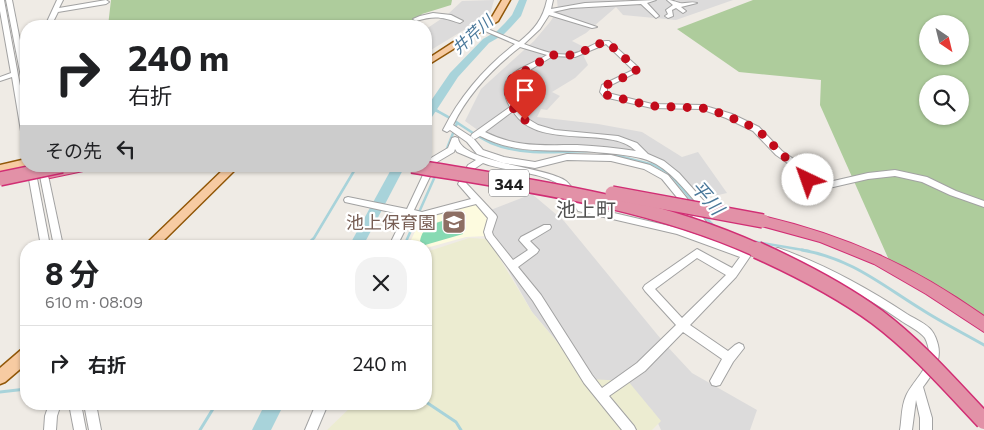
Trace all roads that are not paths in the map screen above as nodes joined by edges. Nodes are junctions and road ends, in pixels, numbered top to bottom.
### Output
1 (1, 0) edge
2 (9, 0) edge
3 (60, 0) edge
4 (506, 0) edge
5 (550, 0) edge
6 (653, 0) edge
7 (670, 0) edge
8 (106, 2) dead end
9 (643, 2) junction
10 (694, 3) dead end
11 (676, 4) junction
12 (56, 10) junction
13 (684, 10) dead end
14 (547, 12) junction
15 (656, 16) dead end
16 (668, 16) dead end
17 (416, 19) dead end
18 (51, 20) edge
19 (460, 21) dead end
20 (594, 27) dead end
21 (483, 28) junction
22 (17, 39) junction
23 (9, 40) junction
24 (0, 43) edge
25 (522, 44) junction
26 (20, 55) edge
27 (551, 55) junction
28 (432, 60) edge
29 (15, 74) junction
30 (0, 78) edge
31 (20, 103) edge
32 (513, 108) junction
33 (449, 126) junction
34 (475, 137) junction
35 (454, 144) junction
36 (645, 156) junction
37 (483, 159) junction
38 (432, 160) edge
39 (20, 164) edge
40 (0, 169) edge
41 (432, 170) edge
42 (23, 172) edge
43 (31, 172) edge
44 (37, 172) edge
45 (38, 172) edge
46 (39, 172) edge
47 (228, 172) edge
48 (429, 172) edge
49 (0, 175) edge
50 (0, 181) edge
51 (348, 200) dead end
52 (477, 201) junction
53 (984, 204) edge
54 (411, 213) junction
55 (697, 216) junction
56 (547, 227) dead end
57 (45, 240) edge
58 (57, 240) edge
59 (156, 240) edge
60 (396, 240) edge
61 (746, 252) junction
62 (512, 266) junction
63 (733, 274) junction
64 (682, 325) junction
65 (984, 325) edge
66 (739, 348) dead end
67 (729, 358) junction
68 (20, 361) edge
69 (0, 377) edge
70 (716, 381) dead end
71 (918, 388) junction
72 (601, 395) junction
73 (53, 410) edge
74 (76, 410) edge
75 (91, 410) edge
76 (319, 410) edge
77 (984, 421) edge
78 (50, 430) edge
79 (80, 430) edge
80 (95, 430) edge
81 (310, 430) edge
82 (630, 430) edge
83 (906, 430) edge
84 (926, 430) edge

1 - 23 street
2 - 22 street
3 - 12 street
4 - 21 main road
5 - 14 street
6 - 9 street
7 - 11 street
8 - 12 street
9 - 14 street
9 - 15 street
10 - 11 street
11 - 13 street
11 - 16 street
12 - 18 street
14 - 20 street
14 - 25 street
17 - 19 street
21 - 25 street
21 - 28 main road
22 - 23 street
22 - 26 street
23 - 24 street
23 - 29 street
25 - 27 street
25 - 33 street
27 - 32 street
27 - 53 street
29 - 30 street
29 - 31 street
32 - 34 street
32 - 36 street
33 - 34 street
33 - 35 street
34 - 36 street
34 - 55 street
35 - 37 street
35 - 38 street
36 - 55 street
37 - 52 street
37 - 61 street
38 - 65 highway, 344, bridge
39 - 40 main road
41 - 77 highway, 344, bridge
42 - 49 highway
43 - 50 main road
44 - 50 highway, bridge
45 - 57 street
46 - 58 street
47 - 59 main road
48 - 54 street
51 - 54 street
52 - 54 street
52 - 62 street
54 - 60 street
55 - 61 street
56 - 62 street
61 - 63 street
61 - 71 street
62 - 72 street
63 - 64 street
63 - 64 street
64 - 67 street
64 - 72 street
66 - 67 street
67 - 70 street
68 - 69 main road
71 - 83 street
71 - 84 street
72 - 82 street
73 - 78 street
74 - 79 street
75 - 80 street
76 - 81 street

